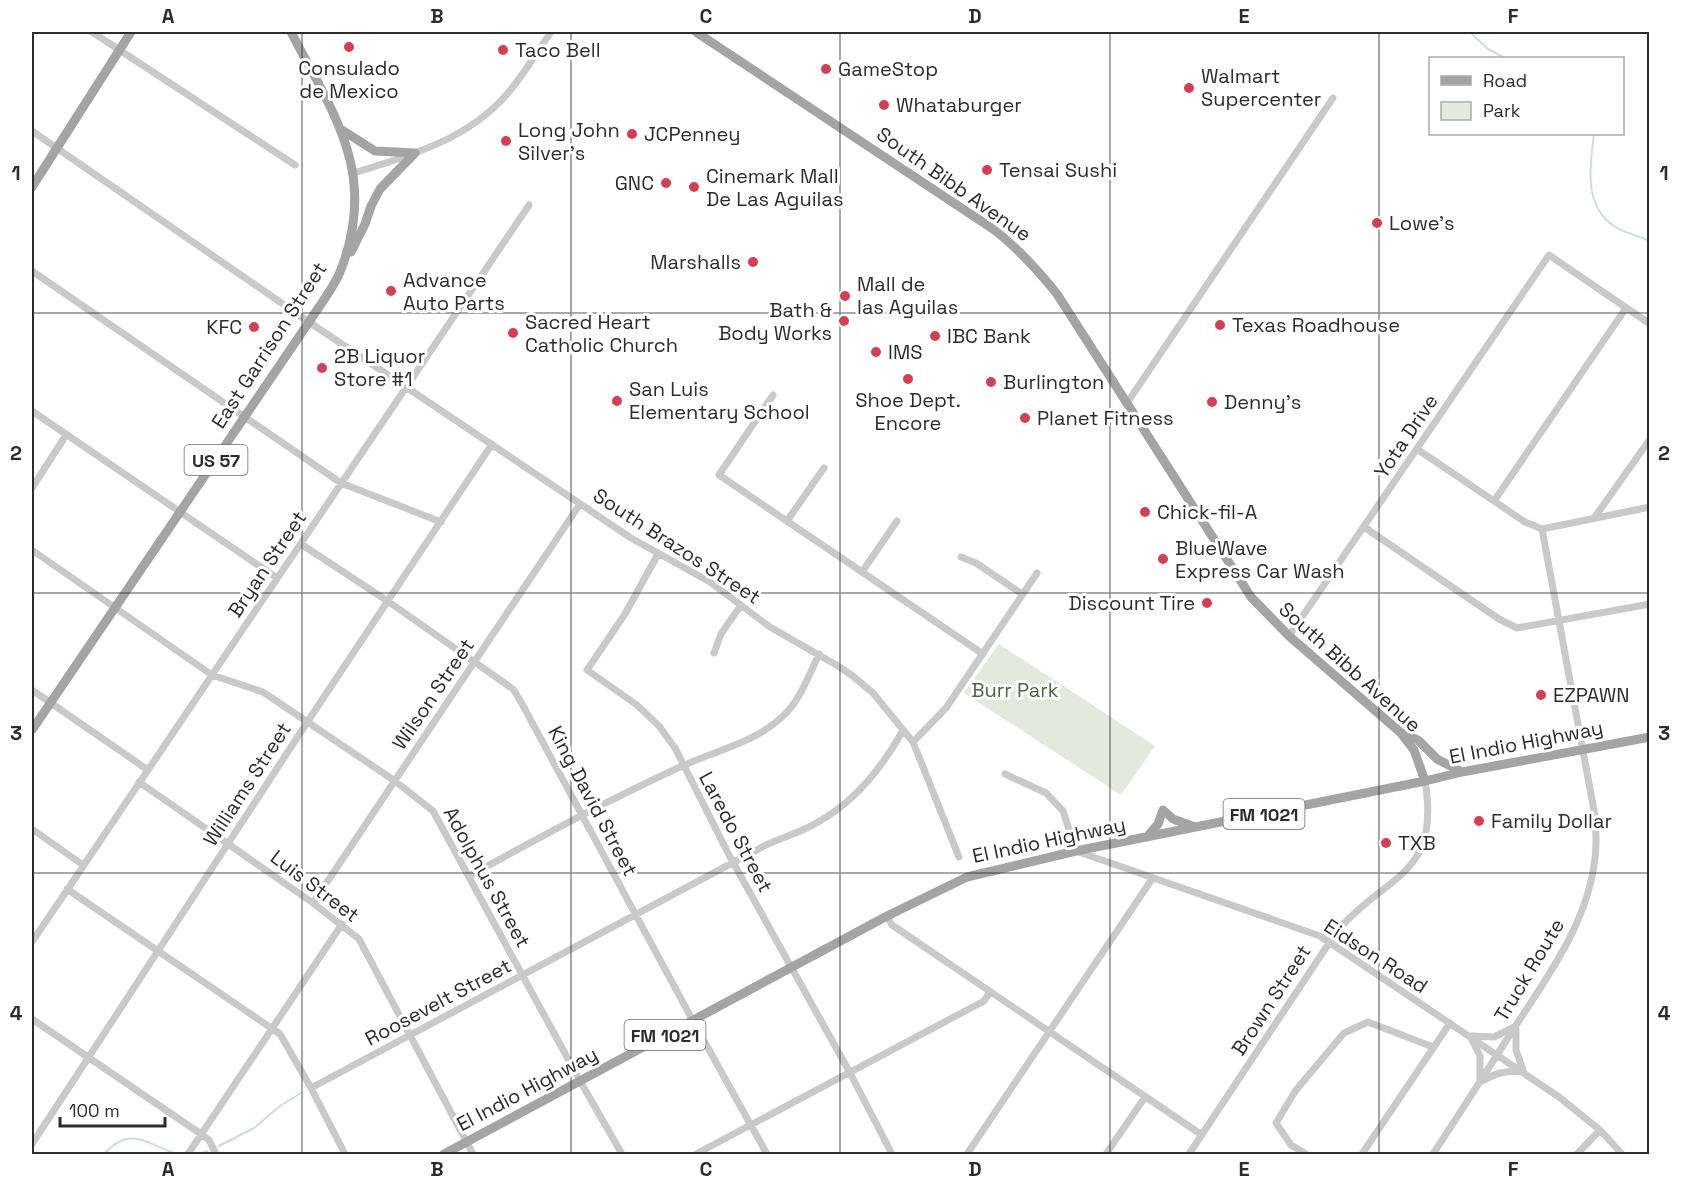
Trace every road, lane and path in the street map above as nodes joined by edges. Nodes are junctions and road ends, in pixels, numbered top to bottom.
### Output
1 (92, 32) edge
2 (131, 32) edge
3 (291, 32) edge
4 (550, 32) edge
5 (696, 32) edge
6 (119, 50) junction
7 (1333, 99) dead end
8 (342, 130) junction
9 (32, 131) edge
10 (57, 149) junction
11 (415, 153) junction
12 (295, 165) dead end
13 (354, 173) junction
14 (32, 187) edge
15 (529, 205) dead end
16 (32, 271) edge
17 (340, 273) junction
18 (1626, 308) junction
19 (309, 322) junction
20 (1650, 324) edge
21 (406, 386) junction
22 (773, 395) dead end
23 (1127, 403) junction
24 (32, 411) edge
25 (245, 416) junction
26 (66, 435) junction
27 (1650, 439) edge
28 (492, 444) junction
29 (1417, 449) junction
30 (824, 468) dead end
31 (341, 483) junction
32 (32, 488) edge
33 (1494, 501) junction
34 (580, 504) junction
35 (1650, 507) edge
36 (180, 513) junction
37 (1595, 518) junction
38 (787, 521) junction
39 (897, 521) dead end
40 (441, 522) junction
41 (1364, 527) junction
42 (1542, 529) junction
43 (301, 543) junction
44 (32, 550) edge
45 (658, 554) junction
46 (961, 556) dead end
47 (862, 572) junction
48 (1037, 573) dead end
49 (277, 578) junction
50 (1023, 594) junction
51 (389, 602) junction
52 (741, 604) junction
53 (1650, 604) edge
54 (115, 608) junction
55 (1559, 621) junction
56 (1289, 636) junction
57 (714, 653) dead end
58 (819, 654) junction
59 (983, 654) junction
60 (475, 662) junction
61 (212, 675) junction
62 (32, 690) edge
63 (51, 703) junction
64 (308, 721) junction
65 (32, 730) edge
66 (903, 730) junction
67 (1400, 732) junction
68 (1650, 736) edge
69 (913, 742) junction
70 (1582, 749) junction
71 (682, 766) junction
72 (148, 770) junction
73 (1462, 772) junction
74 (1005, 774) dead end
75 (395, 781) junction
76 (1425, 781) junction
77 (139, 782) junction
78 (582, 815) junction
79 (1196, 828) junction
80 (32, 829) edge
81 (1147, 837) junction
82 (228, 843) junction
83 (1076, 851) junction
84 (959, 857) dead end
85 (734, 862) junction
86 (83, 865) junction
87 (469, 876) junction
88 (1152, 879) junction
89 (67, 889) junction
90 (313, 903) junction
91 (636, 914) junction
92 (887, 916) junction
93 (342, 924) junction
94 (32, 942) edge
95 (1329, 942) junction
96 (157, 951) junction
97 (791, 968) junction
98 (522, 975) junction
99 (990, 992) junction
100 (32, 1019) edge
101 (693, 1021) junction
102 (1450, 1023) junction
103 (1516, 1026) junction
104 (273, 1029) junction
105 (1049, 1032) junction
106 (411, 1036) junction
107 (1468, 1036) junction
108 (1433, 1047) junction
109 (1497, 1055) junction
110 (88, 1057) junction
111 (850, 1073) junction
112 (1524, 1073) junction
113 (580, 1082) junction
114 (1480, 1082) junction
115 (312, 1088) junction
116 (1145, 1097) junction
117 (751, 1126) junction
118 (1600, 1130) junction
119 (201, 1134) junction
120 (1202, 1135) junction
121 (466, 1143) junction
122 (32, 1144) edge
123 (188, 1155) edge
124 (216, 1155) edge
125 (345, 1155) edge
126 (444, 1155) edge
127 (472, 1155) edge
128 (622, 1155) edge
129 (696, 1155) edge
130 (767, 1155) edge
131 (892, 1155) edge
132 (967, 1155) edge
133 (1106, 1155) edge
134 (1189, 1155) edge
135 (1306, 1155) edge
136 (1362, 1155) edge
137 (1434, 1155) edge
138 (1577, 1155) edge
139 (1622, 1155) edge

1 - 6 street
2 - 6 main road
3 - 8 main road, East Garrison Street / US 57
4 - 11 street
5 - 23 main road, South Bibb Avenue
6 - 10 main road
6 - 12 street
7 - 23 street
8 - 11 main road
8 - 13 main road, East Garrison Street / US 57
9 - 10 street, South Brazos Street
10 - 14 main road
10 - 19 street, South Brazos Street
11 - 13 street
11 - 17 main road
13 - 17 main road, East Garrison Street / US 57
15 - 21 street, Bryan Street
16 - 25 street
17 - 19 main road, East Garrison Street / US 57
18 - 20 street
18 - 29 street, Yota Drive
18 - 33 street
19 - 21 street, South Brazos Street
19 - 25 main road, East Garrison Street / US 57
21 - 28 street, South Brazos Street
21 - 31 street, Bryan Street
22 - 38 street
23 - 56 main road, South Bibb Avenue
24 - 26 street
25 - 31 street
25 - 36 main road, East Garrison Street / US 57
26 - 32 street
26 - 36 street
27 - 37 street
28 - 34 street, South Brazos Street
28 - 40 street, Williams Street
29 - 33 street
29 - 41 street, Yota Drive
30 - 38 street
31 - 40 street
31 - 43 street, Bryan Street
33 - 42 street
34 - 45 street, South Brazos Street
34 - 60 street, Wilson Street
35 - 37 street
36 - 49 street
36 - 54 main road, East Garrison Street / US 57
37 - 42 street
38 - 47 street
39 - 47 street
40 - 51 street, Williams Street
41 - 55 street
41 - 56 street, Yota Drive
42 - 55 street, Truck Route
43 - 49 street, Bryan Street
43 - 51 street, King David Street
44 - 54 street, Adolphus Street
45 - 52 street, South Brazos Street
45 - 71 street, Laredo Street
46 - 50 street
47 - 59 street
48 - 50 street
49 - 61 street, Bryan Street
50 - 59 street
51 - 60 street, King David Street
51 - 64 street, Williams Street
52 - 57 street
52 - 58 street, South Brazos Street
53 - 55 street
54 - 61 street, Adolphus Street
54 - 63 main road, East Garrison Street / US 57
55 - 70 street, Truck Route
56 - 67 main road, South Bibb Avenue
58 - 66 street, South Brazos Street
58 - 71 street
59 - 69 street
60 - 75 street, Wilson Street
60 - 78 street, King David Street
61 - 64 street, Adolphus Street
61 - 72 street, Bryan Street
62 - 63 street
63 - 65 main road, East Garrison Street / US 57
63 - 72 street
64 - 75 street, Adolphus Street
64 - 82 street, Williams Street
66 - 69 street, South Brazos Street
66 - 85 street, Roosevelt Street
67 - 73 main road
67 - 76 main road, South Bibb Avenue
68 - 70 main road, El Indio Highway / FM 1021
69 - 84 street, South Brazos Street
70 - 73 main road, El Indio Highway / FM 1021
70 - 103 street, Truck Route
71 - 78 street
71 - 85 street, Laredo Street
72 - 77 street, Bryan Street
73 - 76 main road, El Indio Highway / FM 1021
74 - 83 street
75 - 87 street, Adolphus Street
75 - 90 street, Wilson Street
76 - 79 main road, El Indio Highway / FM 1021
76 - 95 street, Brown Street
77 - 82 street, Luis Street
77 - 86 street, Bryan Street
78 - 87 street
78 - 91 street, King David Street
79 - 81 main road, El Indio Highway / FM 1021
79 - 81 main road
80 - 86 street
81 - 83 main road, El Indio Highway / FM 1021
82 - 90 street, Luis Street
82 - 96 street, Williams Street
83 - 88 street, Eidson Road
83 - 92 main road, El Indio Highway / FM 1021
85 - 91 street, Roosevelt Street
85 - 97 street, Laredo Street
86 - 89 street, Bryan Street
87 - 98 street, Adolphus Street
88 - 95 street, Eidson Road
88 - 105 street
89 - 94 street, Bryan Street
89 - 96 street
90 - 93 street, Luis Street
91 - 98 street, Roosevelt Street
91 - 101 street, King David Street
92 - 97 main road, El Indio Highway / FM 1021
92 - 99 street
93 - 104 street
93 - 106 street, Luis Street
95 - 102 street, Eidson Road
95 - 120 street, Brown Street
96 - 104 street
96 - 110 street, Williams Street
97 - 101 main road, El Indio Highway / FM 1021
97 - 111 street, Laredo Street
98 - 106 street, Roosevelt Street
98 - 113 street, Adolphus Street
99 - 105 street
99 - 111 street
100 - 110 street
101 - 113 main road, El Indio Highway / FM 1021
101 - 117 street, King David Street
102 - 107 street, Eidson Road
102 - 108 street
103 - 107 street
103 - 109 street, Truck Route
103 - 112 street
104 - 115 street
104 - 119 street
105 - 116 street
105 - 132 street
106 - 115 street, Roosevelt Street
106 - 121 street, Luis Street
107 - 109 street, Eidson Road
107 - 114 street
108 - 135 street
108 - 136 street
109 - 112 street, Eidson Road
109 - 114 street, Truck Route
110 - 119 street
110 - 122 street, Williams Street
111 - 117 street
111 - 131 street, Laredo Street
112 - 114 street
112 - 118 street, Eidson Road
113 - 121 main road, El Indio Highway / FM 1021
113 - 128 street, Adolphus Street
114 - 137 street, Truck Route
115 - 125 street
116 - 120 street
116 - 133 street
117 - 129 street
117 - 130 street, King David Street
118 - 138 street
118 - 139 street, Eidson Road
119 - 123 street
119 - 124 street
120 - 134 street, Brown Street
121 - 126 main road, El Indio Highway / FM 1021
121 - 127 street, Luis Street

